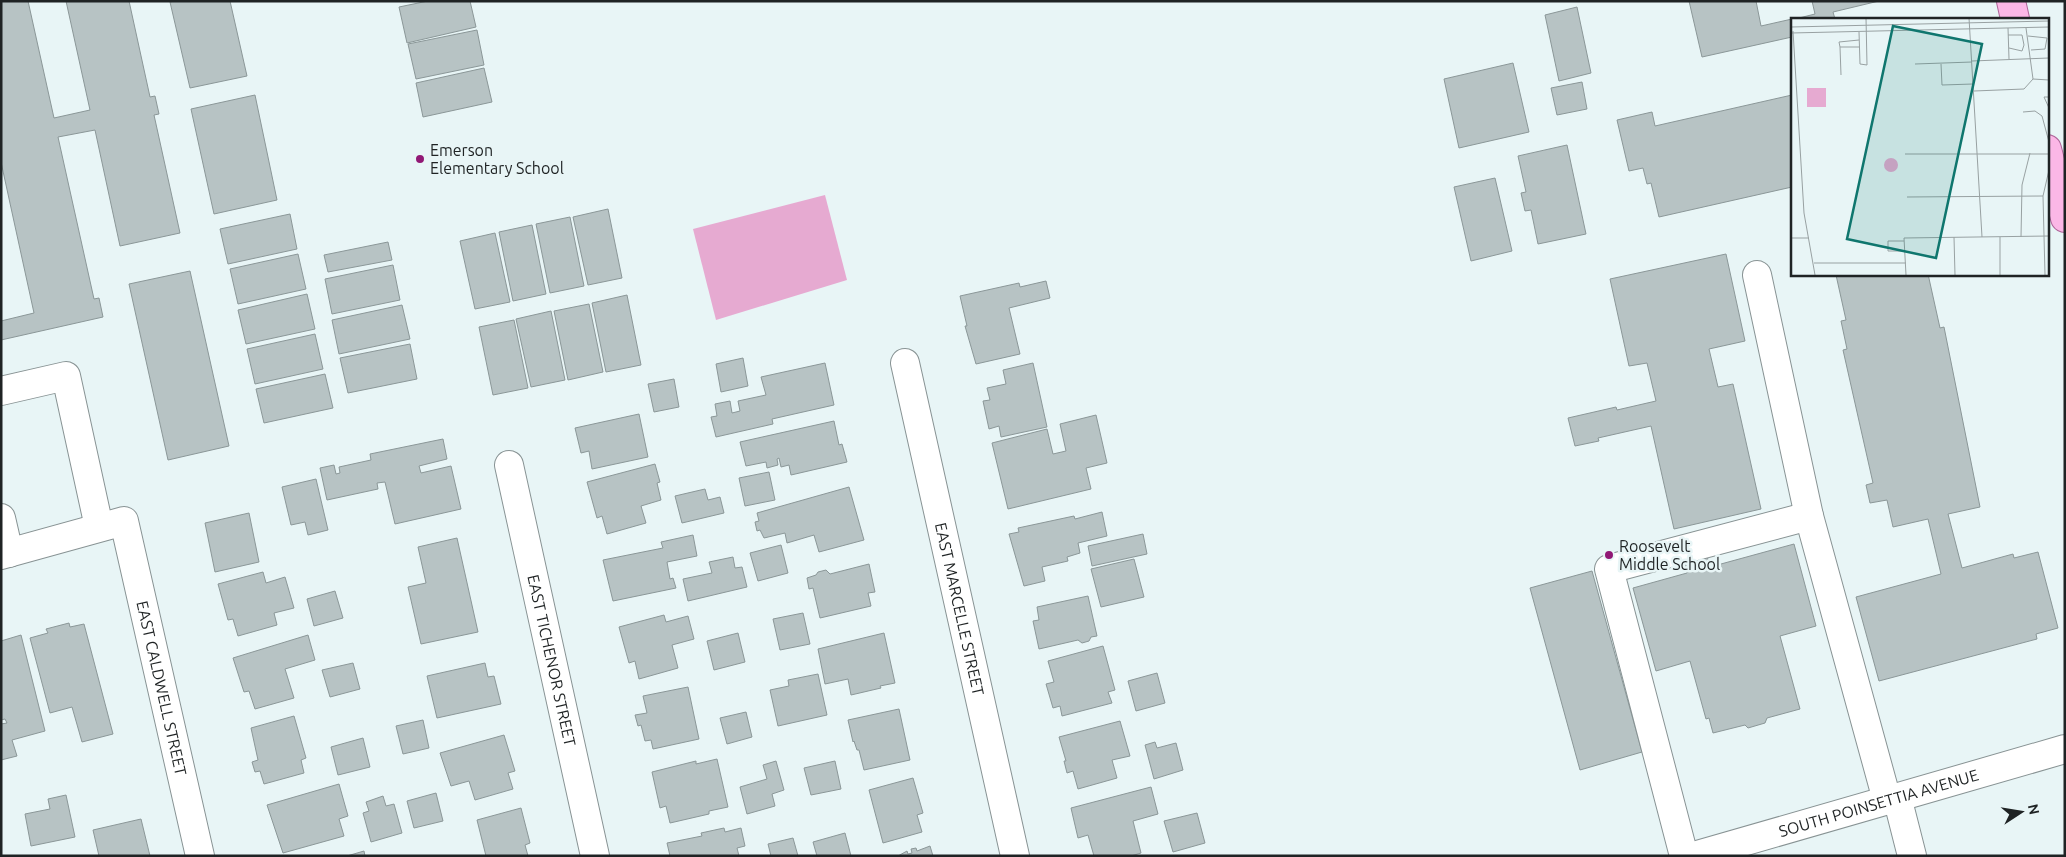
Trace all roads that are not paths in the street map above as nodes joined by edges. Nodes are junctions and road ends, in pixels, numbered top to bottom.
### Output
1 (2011, 1) edge
2 (2015, 18) edge
3 (2048, 153) edge
4 (2065, 218) edge
5 (1757, 275) dead end
6 (905, 363) dead end
7 (1, 391) edge
8 (509, 466) dead end
9 (1808, 516) junction
10 (1, 518) edge
11 (112, 524) junction
12 (5, 554) edge
13 (2065, 748) edge
14 (1892, 799) junction
15 (200, 856) edge
16 (595, 856) edge
17 (1015, 856) edge
18 (1684, 856) edge
19 (1694, 856) edge
20 (1912, 856) edge

1 - 2 main road
3 - 4 main road
5 - 9 street
6 - 17 street, EAST MARCELLE STREET
7 - 11 street, EAST CALDWELL STREET
8 - 16 street, EAST TICHENOR STREET
9 - 14 street
9 - 18 street
10 - 12 street
11 - 12 street
11 - 15 street, EAST CALDWELL STREET
13 - 14 street, SOUTH POINSETTIA AVENUE
14 - 19 street, SOUTH POINSETTIA AVENUE
14 - 20 street

